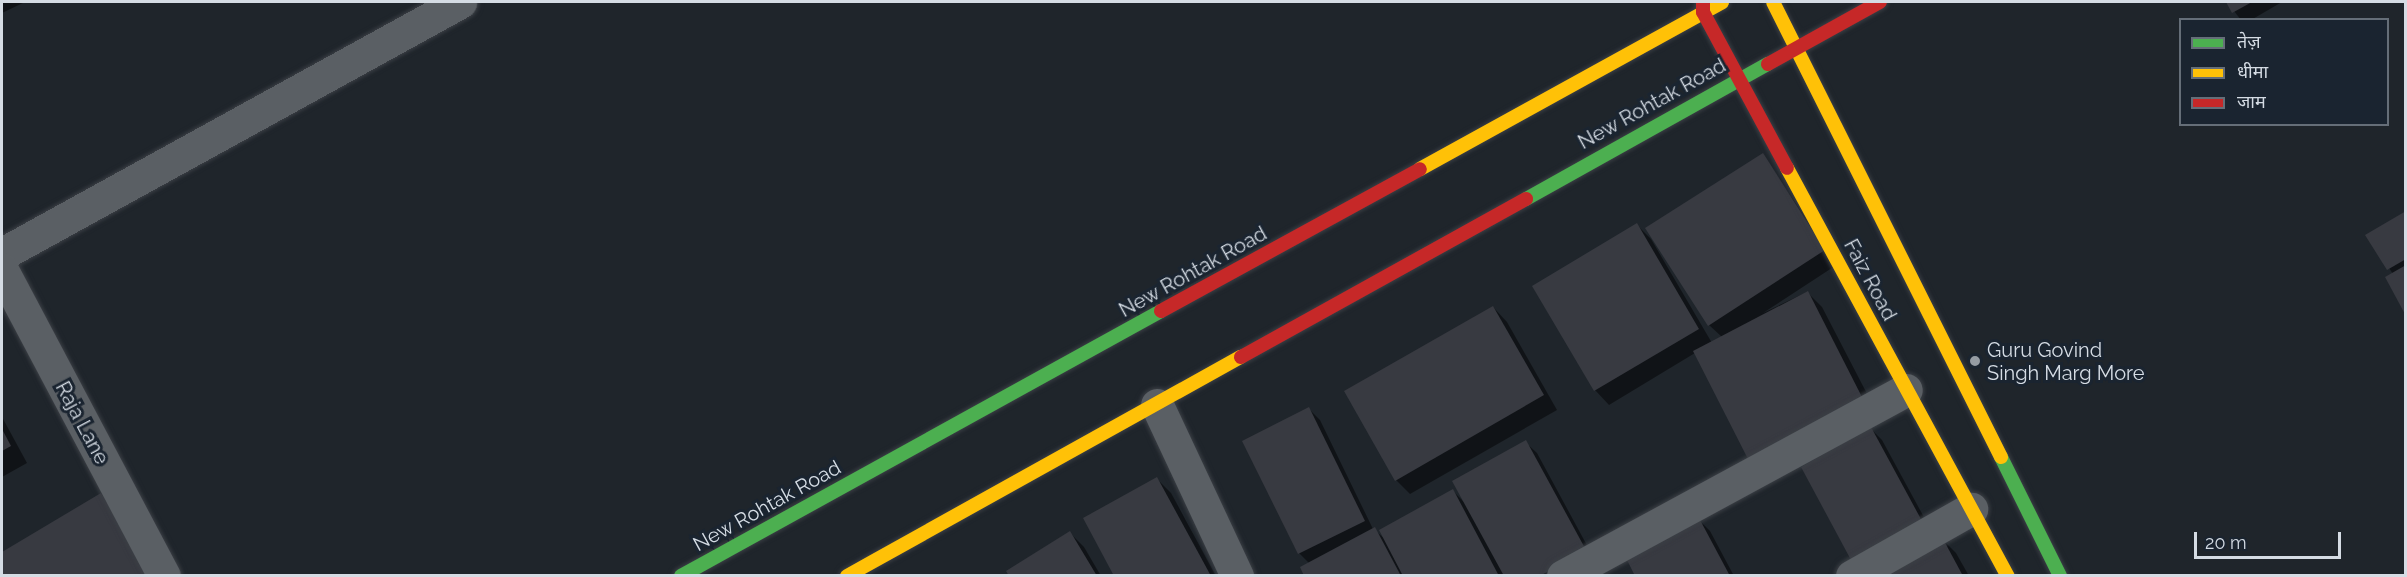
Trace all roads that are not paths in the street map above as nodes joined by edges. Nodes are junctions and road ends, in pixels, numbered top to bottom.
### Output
1 (460, 2) edge
2 (1722, 2) edge
3 (1773, 2) edge
4 (1880, 2) edge
5 (1703, 7) edge
6 (1795, 47) junction
7 (1740, 77) junction
8 (2, 254) edge
9 (2, 270) edge
10 (1905, 390) junction
11 (1157, 405) junction
12 (1971, 509) junction
13 (164, 576) edge
14 (681, 576) edge
15 (847, 576) edge
16 (1237, 576) edge
17 (1563, 576) edge
18 (1852, 576) edge
19 (2007, 576) edge
20 (2060, 576) edge

1 - 8 street
2 - 5 main road, New Rohtak Road
3 - 6 main road
4 - 6 main road, New Rohtak Road
5 - 7 main road, Faiz Road
5 - 14 main road, New Rohtak Road
6 - 7 main road, New Rohtak Road
6 - 20 main road
7 - 10 main road, Faiz Road
7 - 11 main road, New Rohtak Road
9 - 13 street, Raja Lane
10 - 12 main road, Faiz Road
10 - 17 street
11 - 15 main road, New Rohtak Road
11 - 16 street
12 - 18 street
12 - 19 main road, Faiz Road

